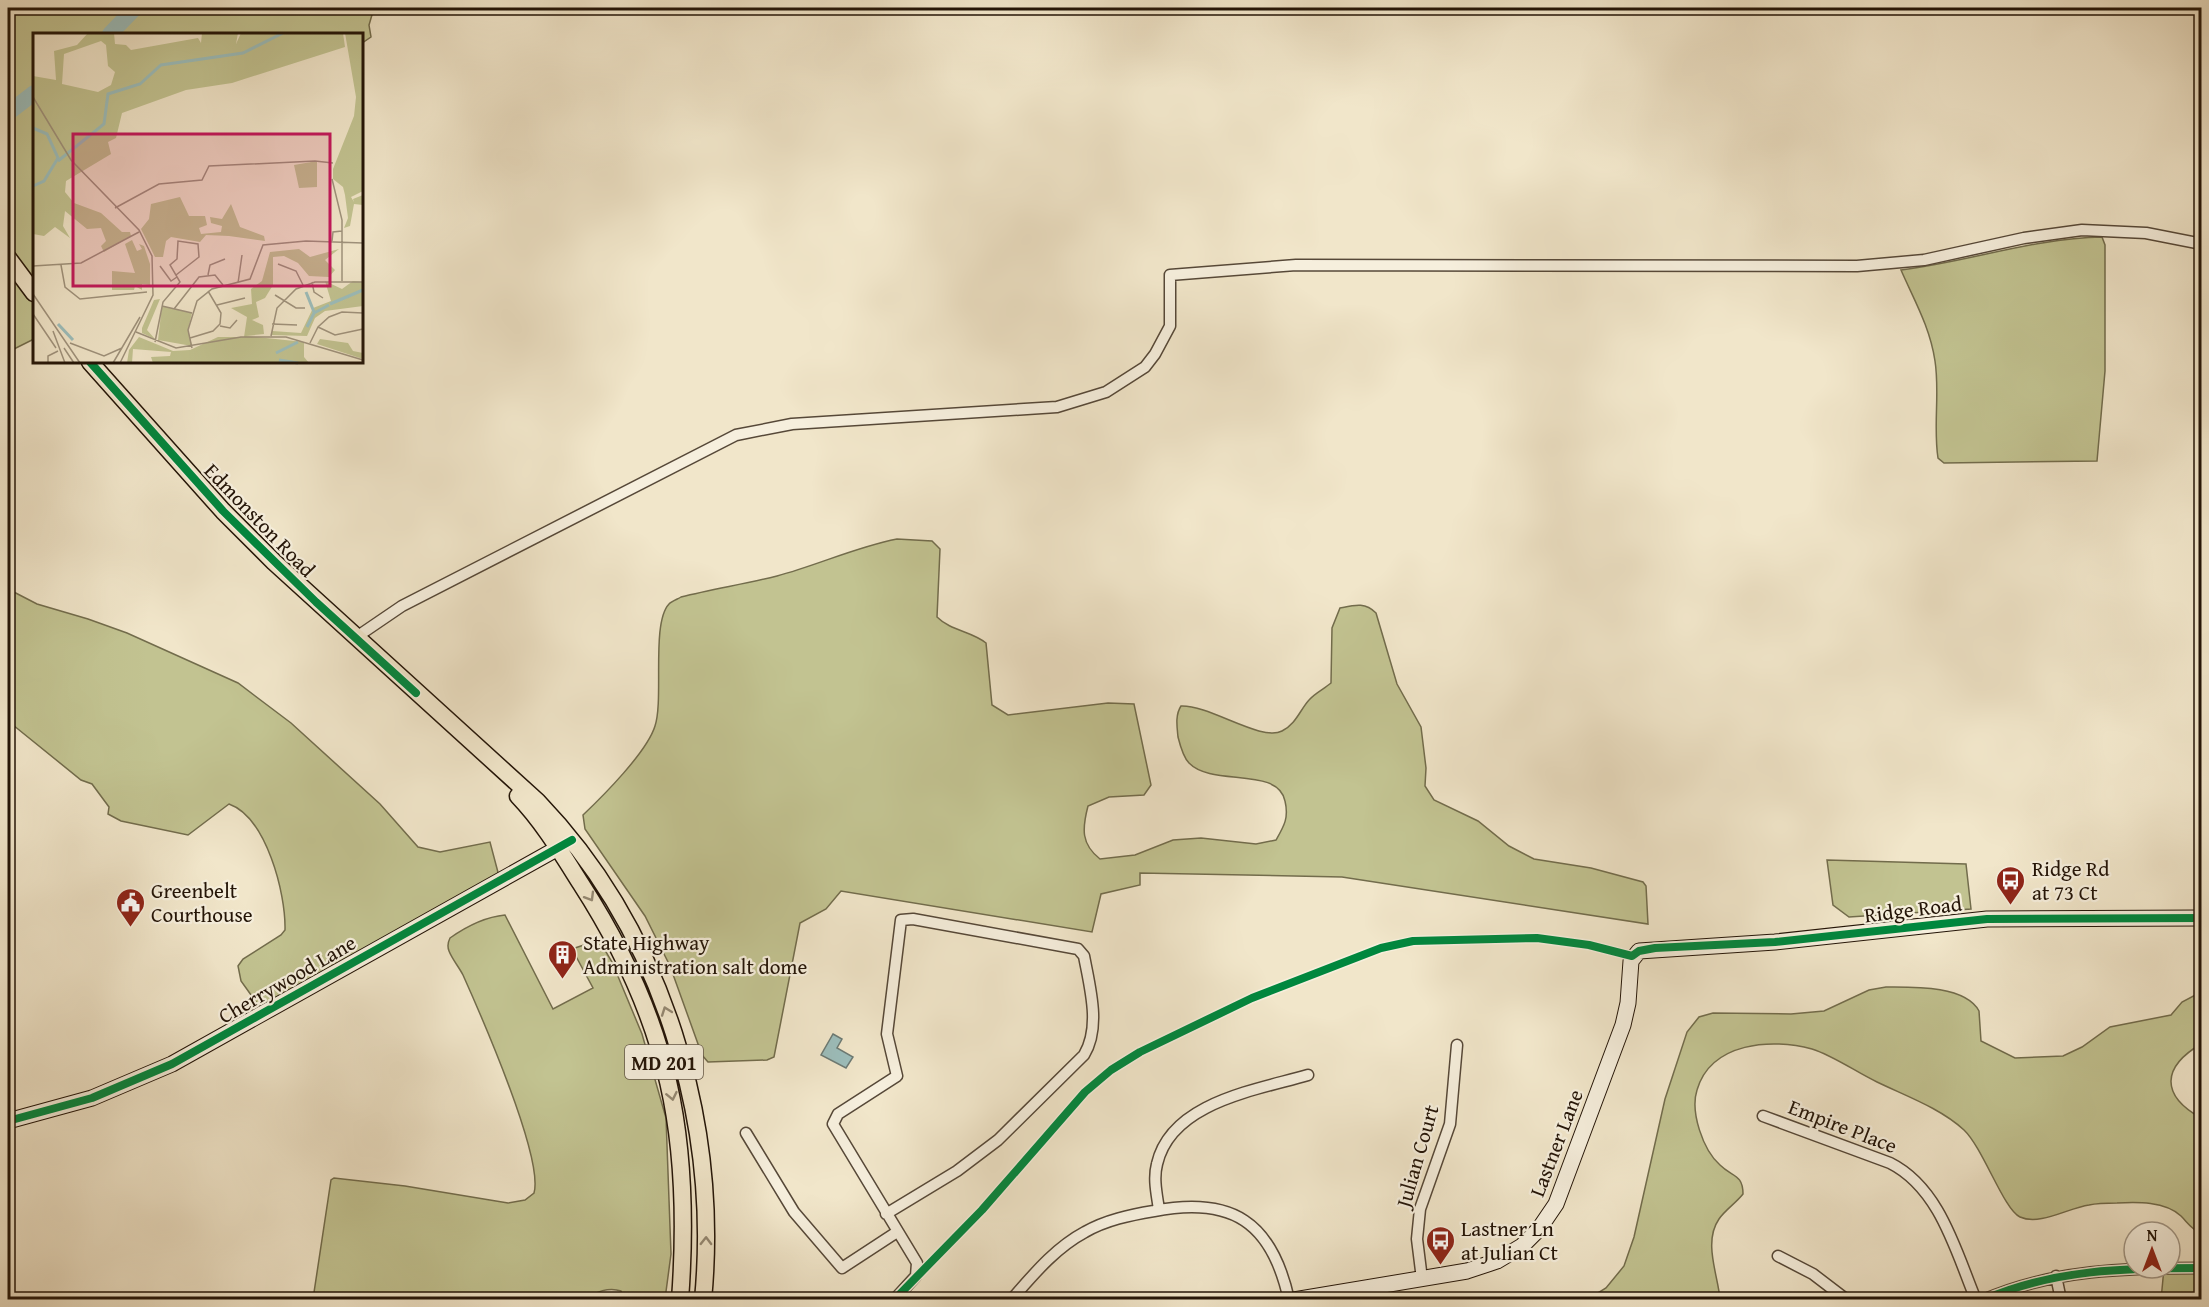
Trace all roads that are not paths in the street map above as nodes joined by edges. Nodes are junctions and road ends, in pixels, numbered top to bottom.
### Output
1 (2202, 244) edge
2 (8, 258) edge
3 (33, 292) edge
4 (91, 363) edge
5 (355, 638) junction
6 (565, 844) junction
7 (2202, 918) edge
8 (1632, 956) joint
9 (1457, 1045) dead end
10 (1308, 1075) dead end
11 (1762, 1116) dead end
12 (8, 1121) edge
13 (746, 1133) dead end
14 (1159, 1210) junction
15 (886, 1214) junction
16 (897, 1232) junction
17 (1778, 1256) dead end
18 (2202, 1268) edge
19 (2056, 1276) junction
20 (1422, 1279) junction
21 (680, 1299) edge
22 (703, 1299) edge
23 (894, 1299) edge
24 (1011, 1299) edge
25 (1289, 1299) edge
26 (1294, 1299) edge
27 (1847, 1299) edge
28 (1976, 1299) edge
29 (1983, 1299) edge
30 (2061, 1299) edge

1 - 5 street
2 - 3 main road
4 - 5 main road, Edmonston Road / MD 201
5 - 6 main road, Edmonston Road / MD 201
6 - 12 street, Cherrywood Lane
6 -> 21 main road, MD 201
22 -> 6 main road, MD 201
7 - 8 street, Ridge Road
8 - 20 street, Lastner Lane
9 - 20 street, Julian Court
10 - 14 street
11 - 28 street, Empire Place
13 - 16 street
14 - 24 street
14 - 25 street
15 - 15 street
15 - 16 street
16 - 23 street
17 - 27 street
18 - 19 street
19 - 29 street
19 - 30 street
20 - 26 street, Lastner Lane

